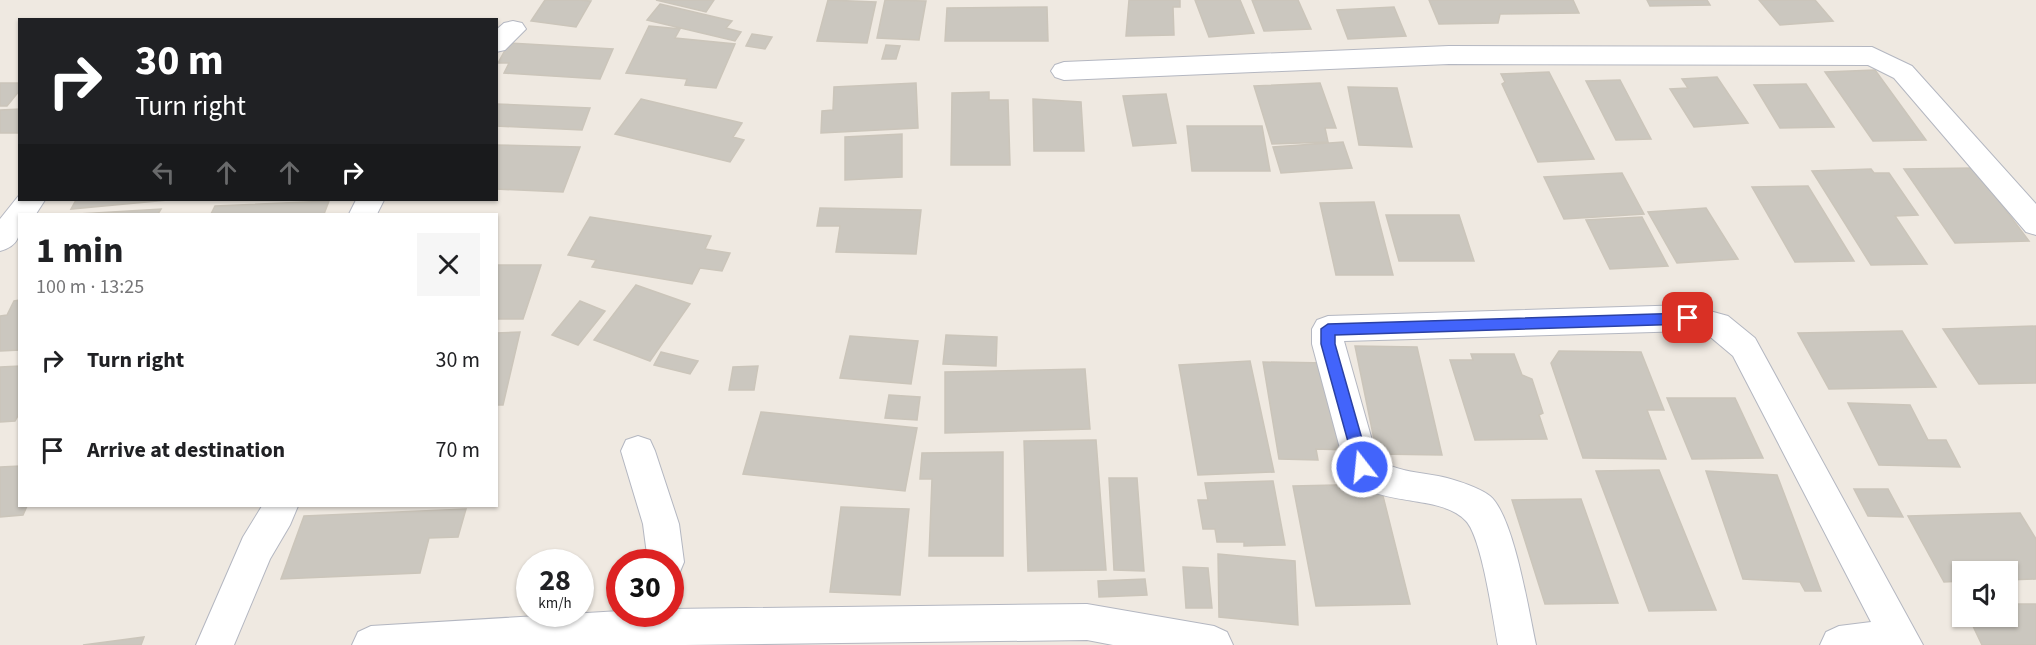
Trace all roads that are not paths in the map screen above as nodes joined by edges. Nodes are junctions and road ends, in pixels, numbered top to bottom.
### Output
1 (1064, 70) dead end
2 (30, 201) edge
3 (21, 213) edge
4 (18, 217) edge
5 (2036, 224) edge
6 (0, 240) edge
7 (638, 451) dead end
8 (280, 507) edge
9 (664, 549) edge
10 (684, 620) edge
11 (606, 625) edge
12 (1902, 640) edge
13 (215, 645) edge
14 (371, 645) edge
15 (1214, 645) edge
16 (1517, 645) edge
17 (1839, 645) edge

1 - 5 street
2 - 3 street
4 - 6 street
7 - 9 street
8 - 13 street
10 - 15 street
11 - 14 street
12 - 16 street
12 - 17 street

